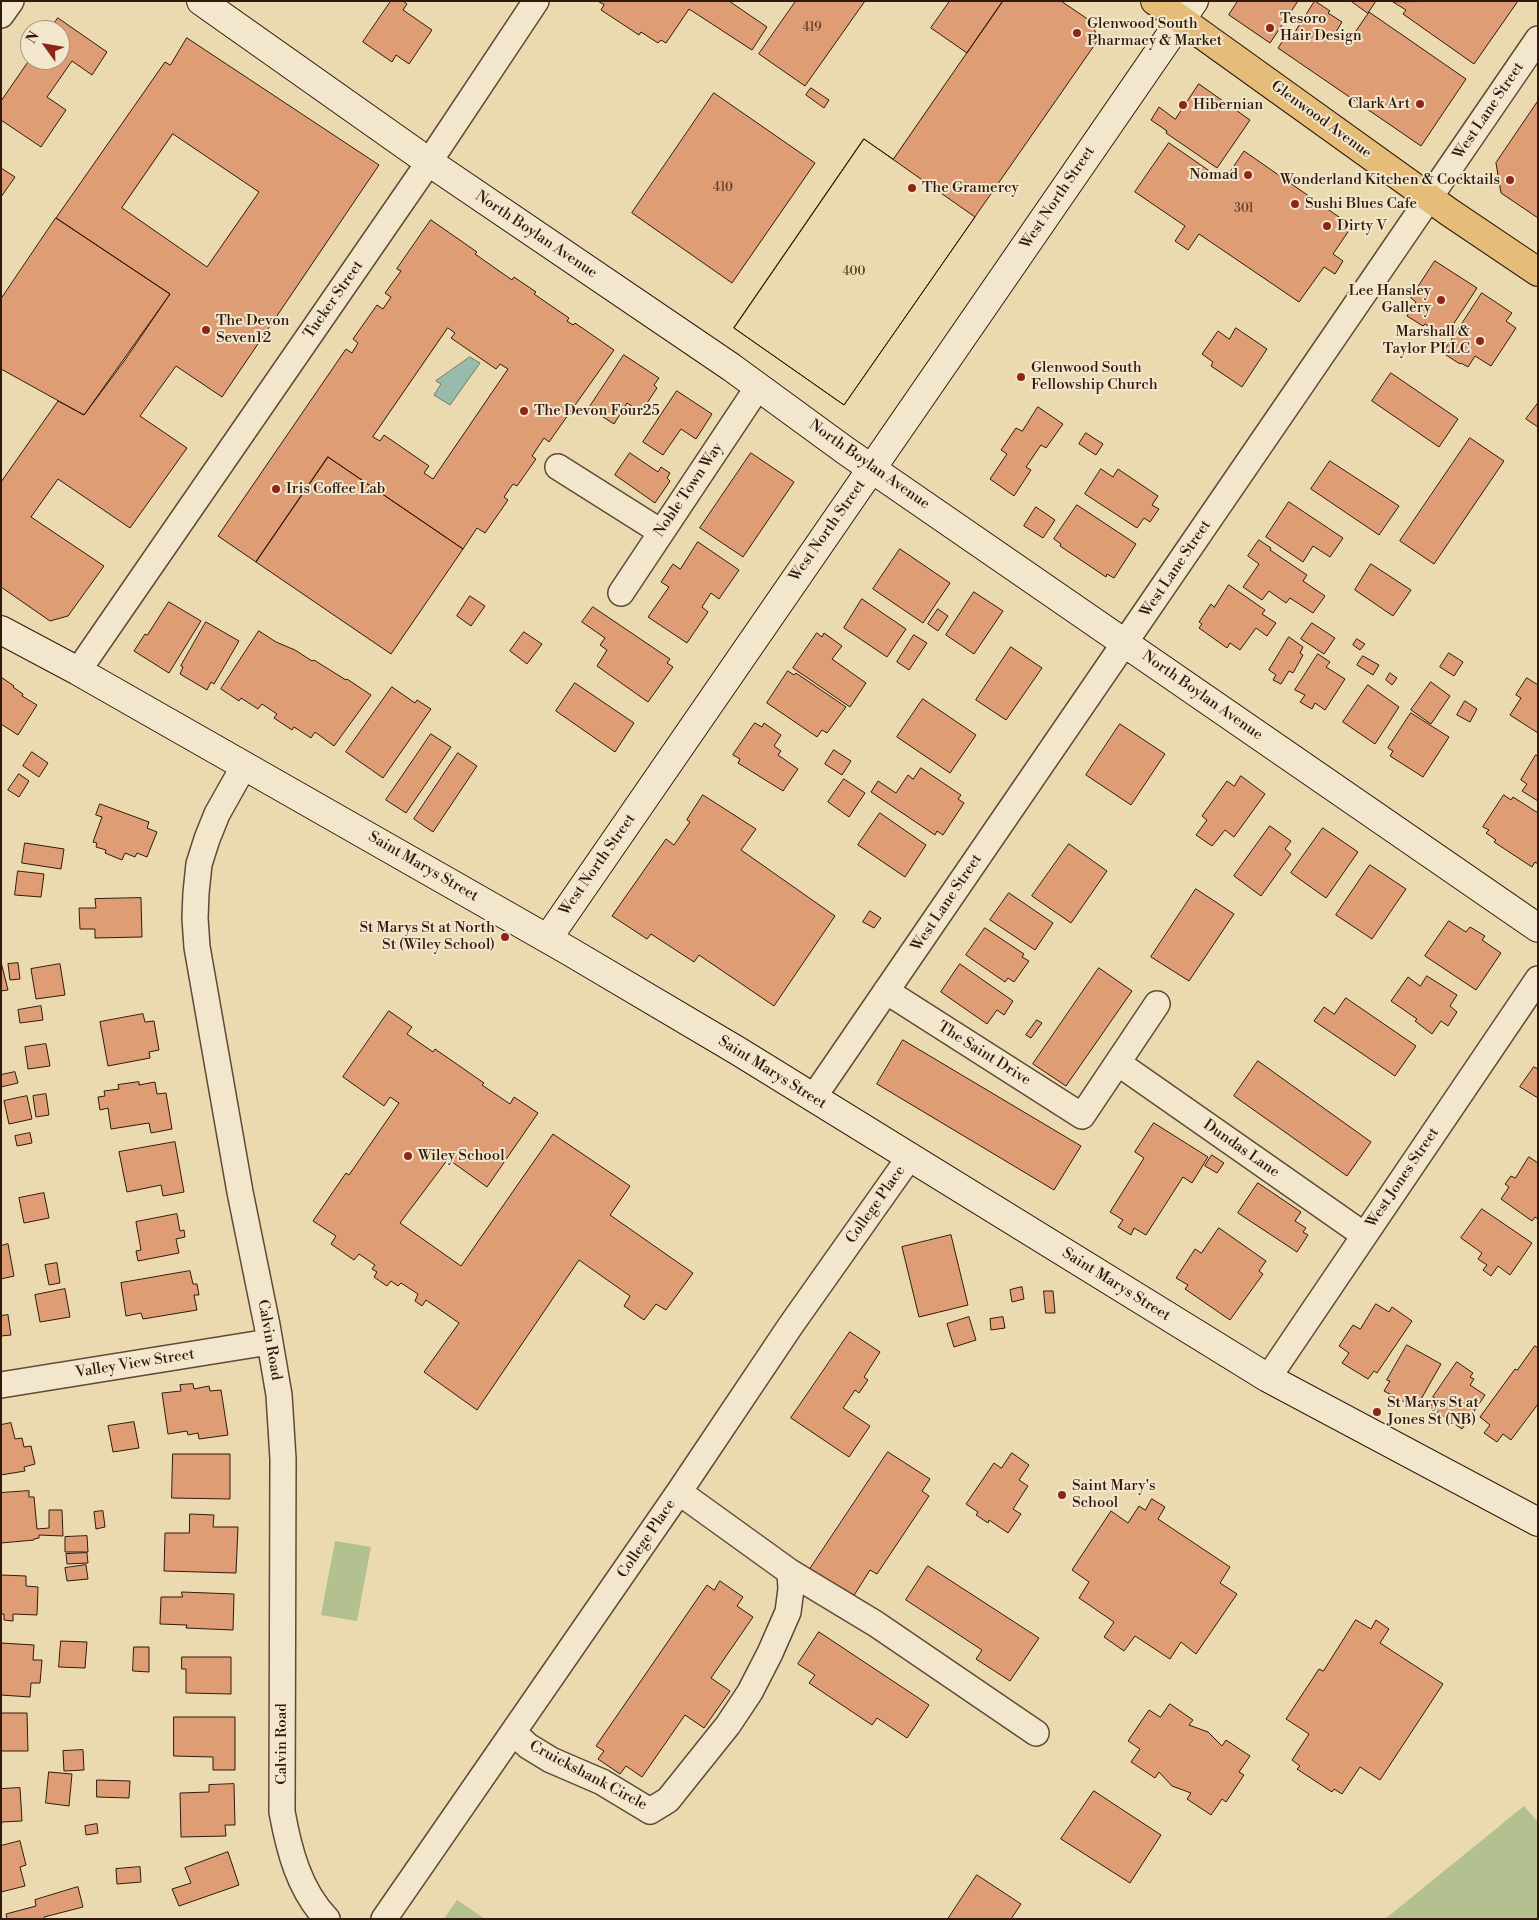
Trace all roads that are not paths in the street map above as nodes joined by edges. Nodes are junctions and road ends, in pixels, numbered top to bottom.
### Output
1 (11, 1) edge
2 (201, 1) edge
3 (536, 1) edge
4 (1154, 1) edge
5 (1188, 10) edge
6 (1, 15) edge
7 (1538, 39) edge
8 (428, 162) junction
9 (1430, 197) junction
10 (1538, 272) edge
11 (758, 387) junction
12 (558, 467) dead end
13 (872, 468) junction
14 (662, 532) junction
15 (621, 592) dead end
16 (1, 630) edge
17 (1125, 643) junction
18 (78, 671) junction
19 (244, 766) junction
20 (1538, 928) edge
21 (548, 938) junction
22 (1538, 979) edge
23 (886, 991) junction
24 (1157, 1004) dead end
25 (1118, 1064) junction
26 (813, 1098) junction
27 (909, 1158) junction
28 (1364, 1235) junction
29 (269, 1342) junction
30 (1268, 1378) junction
31 (1, 1385) edge
32 (679, 1492) junction
33 (1538, 1522) edge
34 (790, 1572) junction
35 (514, 1733) junction
36 (1036, 1733) dead end
37 (327, 1919) edge
38 (384, 1919) edge

1 - 6 street
2 - 8 street, North Boylan Avenue
3 - 8 street, Tucker Street
4 - 5 main road, Glenwood Avenue
5 - 9 main road, Glenwood Avenue
5 - 13 street, West North Street
7 - 9 street, West Lane Street
8 - 11 street, North Boylan Avenue
8 - 18 street, Tucker Street
9 - 10 main road, Glenwood Avenue
9 - 17 street, West Lane Street
11 - 13 street, North Boylan Avenue
11 - 14 street, Noble Town Way
12 - 14 street
13 - 17 street, North Boylan Avenue
13 - 21 street, West North Street
14 - 15 street, Noble Town Way
16 - 18 street, Saint Marys Street
17 - 20 street, North Boylan Avenue
17 - 23 street, West Lane Street
18 - 19 street, Saint Marys Street
19 - 21 street, Saint Marys Street
19 - 29 street, Calvin Road
21 - 26 street, Saint Marys Street
22 - 28 street, West Jones Street
23 - 25 street, The Saint Drive
23 - 26 street, West Lane Street
24 - 25 street
25 - 28 street, Dundas Lane
26 - 27 street, Saint Marys Street
27 - 30 street, Saint Marys Street
27 - 32 street, College Place
28 - 30 street, West Jones Street
29 - 31 street, Valley View Street
29 - 37 street, Calvin Road
30 - 33 street, Saint Marys Street
32 - 34 street
32 - 35 street, College Place
34 - 35 street, Cruickshank Circle
34 - 36 street
35 - 38 street, College Place

